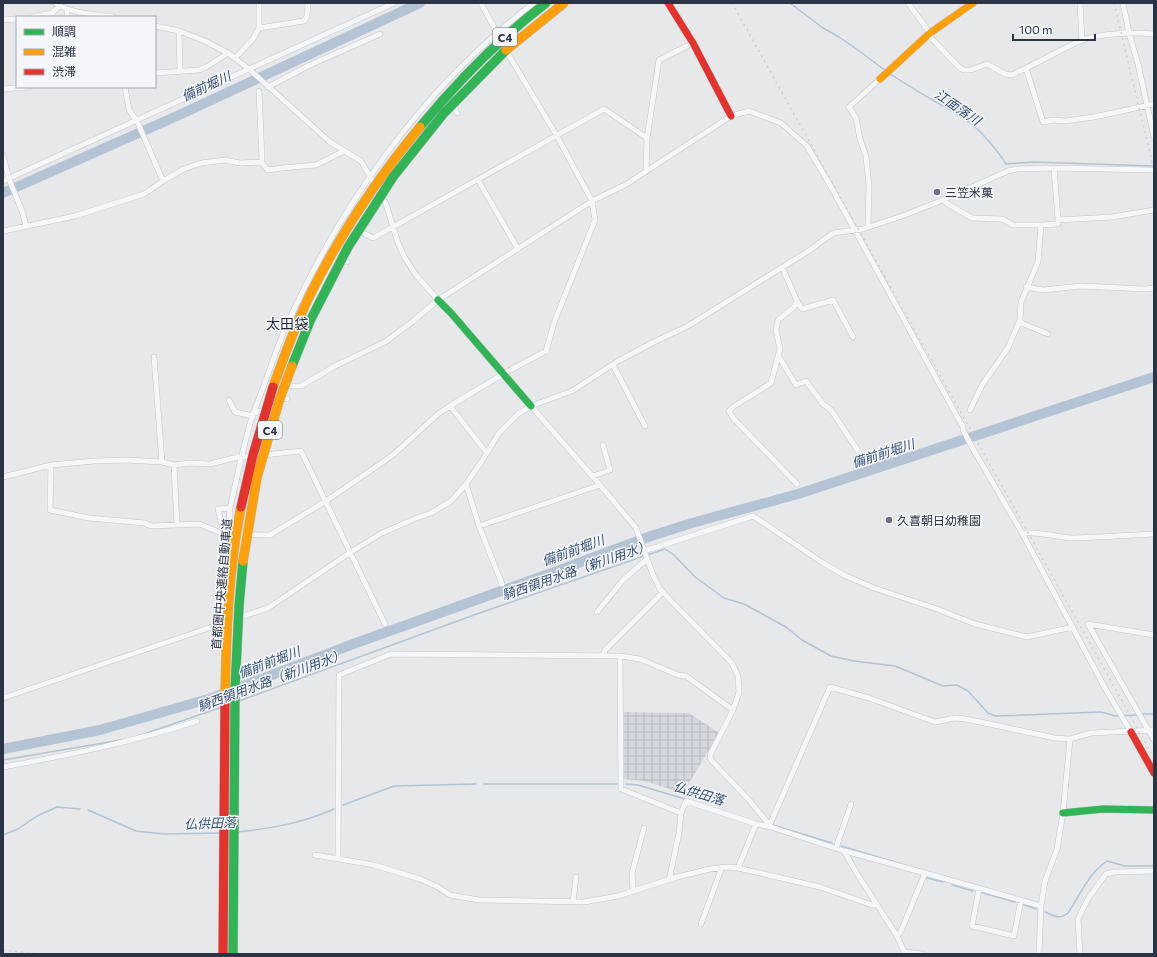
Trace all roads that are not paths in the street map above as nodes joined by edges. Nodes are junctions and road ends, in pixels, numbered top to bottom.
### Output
1 (259, 3) edge
2 (308, 3) edge
3 (394, 3) edge
4 (481, 3) edge
5 (534, 3) edge
6 (546, 3) edge
7 (564, 3) edge
8 (668, 3) edge
9 (908, 3) edge
10 (973, 3) edge
11 (1080, 3) edge
12 (1123, 3) edge
13 (57, 4) edge
14 (67, 9) junction
15 (38, 16) edge
16 (67, 16) edge
17 (107, 16) edge
18 (16, 19) edge
19 (3, 20) edge
20 (156, 26) edge
21 (259, 28) junction
22 (180, 31) junction
23 (498, 33) junction
24 (930, 33) junction
25 (1129, 33) junction
26 (380, 34) dead end
27 (1154, 34) edge
28 (1082, 40) junction
29 (693, 44) junction
30 (228, 53) junction
31 (235, 58) junction
32 (1026, 68) junction
33 (249, 69) junction
34 (180, 71) junction
35 (156, 72) edge
36 (885, 75) joint
37 (449, 81) junction
38 (268, 87) junction
39 (16, 88) edge
40 (125, 88) edge
41 (3, 89) edge
42 (259, 91) dead end
43 (1154, 104) edge
44 (1146, 105) junction
45 (457, 113) dead end
46 (732, 116) junction
47 (137, 121) junction
48 (557, 136) junction
49 (1154, 137) edge
50 (647, 138) junction
51 (344, 151) junction
52 (3, 156) edge
53 (261, 162) junction
54 (1054, 168) junction
55 (646, 170) junction
56 (1154, 170) edge
57 (371, 176) junction
58 (9, 179) junction
59 (478, 180) junction
60 (163, 181) junction
61 (3, 182) edge
62 (943, 200) junction
63 (592, 202) junction
64 (1154, 210) edge
65 (1058, 220) junction
66 (1041, 225) junction
67 (26, 226) junction
68 (392, 226) junction
69 (868, 227) junction
70 (854, 230) junction
71 (3, 231) edge
72 (365, 234) dead end
73 (518, 249) junction
74 (325, 250) junction
75 (347, 262) dead end
76 (782, 268) junction
77 (1026, 287) junction
78 (1154, 288) edge
79 (438, 300) junction
80 (797, 301) junction
81 (1019, 322) junction
82 (1048, 334) dead end
83 (852, 337) dead end
84 (778, 355) junction
85 (154, 358) dead end
86 (613, 364) junction
87 (503, 374) junction
88 (292, 386) dead end
89 (287, 399) dead end
90 (229, 400) dead end
91 (450, 406) junction
92 (531, 406) junction
93 (970, 410) dead end
94 (253, 415) junction
95 (645, 426) dead end
96 (603, 445) dead end
97 (487, 453) junction
98 (241, 458) junction
99 (162, 462) junction
100 (866, 463) dead end
101 (51, 465) junction
102 (174, 465) junction
103 (593, 476) junction
104 (3, 477) edge
105 (466, 484) junction
106 (798, 484) dead end
107 (600, 485) junction
108 (326, 501) junction
109 (230, 508) junction
110 (177, 525) junction
111 (479, 526) junction
112 (1022, 533) junction
113 (224, 534) junction
114 (237, 534) junction
115 (1154, 534) edge
116 (351, 552) junction
117 (644, 552) junction
118 (647, 559) junction
119 (502, 584) dead end
120 (663, 592) junction
121 (598, 612) dead end
122 (385, 624) dead end
123 (1073, 627) junction
124 (1154, 635) edge
125 (603, 656) junction
126 (620, 656) junction
127 (3, 698) edge
128 (733, 710) junction
129 (197, 721) dead end
130 (1151, 730) edge
131 (1131, 732) junction
132 (1070, 738) junction
133 (1154, 740) edge
134 (3, 767) edge
135 (1154, 773) edge
136 (851, 804) dead end
137 (1154, 810) edge
138 (681, 813) junction
139 (1063, 813) junction
140 (756, 824) junction
141 (770, 825) junction
142 (644, 828) dead end
143 (836, 848) junction
144 (844, 851) junction
145 (315, 855) dead end
146 (338, 858) junction
147 (722, 867) junction
148 (738, 868) junction
149 (1154, 871) edge
150 (924, 873) junction
151 (576, 876) dead end
152 (668, 880) junction
153 (979, 889) junction
154 (633, 891) junction
155 (1020, 900) junction
156 (573, 902) junction
157 (876, 905) junction
158 (1041, 906) junction
159 (701, 924) dead end
160 (897, 936) junction
161 (905, 953) edge
162 (223, 954) edge
163 (233, 954) edge
164 (922, 954) edge
165 (1039, 954) edge
166 (1080, 954) edge

1 - 21 street
2 - 21 street
3 - 33 street
4 - 23 street
5 - 23 street
6 - 162 main road, 首都圏中央連絡自動車道 / C4, bridge
7 - 163 main road, 首都圏中央連絡自動車道 / C4, bridge
8 - 29 main road
9 - 24 street
10 - 24 main road
11 - 28 street
12 - 25 street
13 - 14 street
13 - 15 street
14 - 16 street
14 - 17 street
18 - 19 street
20 - 22 street
21 - 31 street
22 - 30 street
22 - 34 street
23 - 37 street
23 - 48 street
24 - 32 street
24 - 36 main road
25 - 27 street
25 - 28 street
25 - 44 street
26 - 38 street
28 - 32 street
29 - 46 main road
29 - 50 street
30 - 31 street
30 - 34 street
31 - 33 street
32 - 44 street
33 - 38 street
33 - 47 street
34 - 35 street
36 - 69 street
37 - 45 street
37 - 57 street
38 - 51 street
39 - 41 street
40 - 47 street
42 - 53 street
43 - 44 street
44 - 49 street
46 - 55 street
46 - 70 street
47 - 58 street
47 - 60 street
48 - 50 street
48 - 59 street
48 - 63 street
50 - 55 street
51 - 53 street
51 - 57 street
52 - 58 street
53 - 60 street
54 - 56 street
54 - 62 street
54 - 65 street
55 - 63 street
57 - 68 street
57 - 74 street
58 - 61 street
58 - 67 street
59 - 68 street
59 - 73 street
60 - 67 street
62 - 66 street
62 - 69 street
63 - 73 street
63 - 87 street
64 - 65 street
65 - 66 street
66 - 77 street
67 - 71 street
68 - 72 street
68 - 79 street
69 - 70 street
70 - 76 street
70 - 112 street
73 - 79 street
74 - 75 street
74 - 94 street
76 - 80 street
76 - 86 street
77 - 78 street
77 - 81 street
79 - 87 main road
79 - 88 street
80 - 83 street
80 - 84 street
81 - 82 street
81 - 93 street
84 - 100 street
84 - 106 street
85 - 99 street
86 - 92 street
86 - 95 street
87 - 91 street
87 - 92 main road
89 - 94 street
90 - 94 street
91 - 97 street
91 - 108 street
92 - 97 street
92 - 103 street
94 - 98 street
96 - 103 street
97 - 105 street
98 - 102 street
98 - 108 street
98 - 109 street
99 - 101 street
99 - 102 street
101 - 104 street
101 - 110 street
102 - 110 street
103 - 107 street
105 - 111 street
105 - 116 street
107 - 111 street
107 - 117 street
108 - 114 street
108 - 116 street
109 - 113 street
109 - 114 street
110 - 113 street
111 - 119 street
112 - 115 street
112 - 123 street
113 - 114 street
116 - 122 street
116 - 127 street
117 - 118 street
117 - 123 street
118 - 120 street
118 - 121 street
120 - 125 street
120 - 128 street
123 - 131 street
124 - 130 street
125 - 126 street
125 - 146 street
126 - 128 street
126 - 138 street
128 - 141 street
129 - 134 street
130 - 131 street
130 - 133 street
131 - 132 street
131 - 135 main road
132 - 139 street
132 - 141 street
136 - 143 street
137 - 139 main road
138 - 140 street
138 - 152 street
139 - 158 street
140 - 141 street
140 - 148 street
141 - 143 street
142 - 154 street
143 - 144 street
144 - 150 street
144 - 157 street
145 - 146 street
146 - 156 street
147 - 148 street
147 - 152 street
147 - 159 street
148 - 157 street
149 - 166 street
150 - 153 street
150 - 160 street
151 - 156 street
152 - 154 street
153 - 155 street
153 - 155 street
154 - 156 street
155 - 158 street
157 - 160 street
158 - 165 street
160 - 161 street
161 - 164 street

